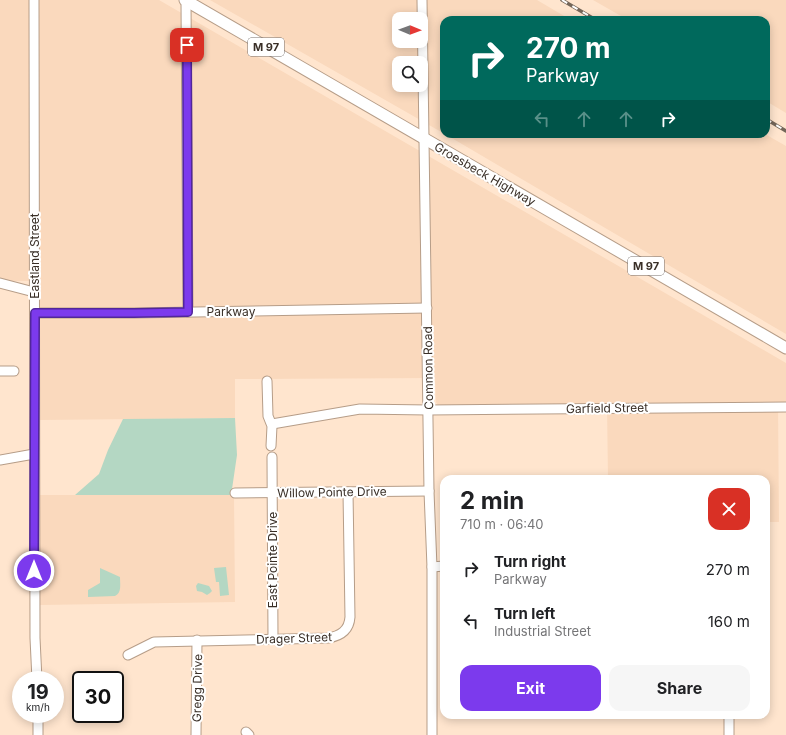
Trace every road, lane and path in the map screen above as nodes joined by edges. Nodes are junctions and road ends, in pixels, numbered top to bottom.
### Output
1 (34, 0) edge
2 (185, 0) edge
3 (422, 0) edge
4 (424, 138) junction
5 (0, 283) edge
6 (34, 292) junction
7 (427, 308) junction
8 (188, 312) junction
9 (35, 313) junction
10 (786, 348) edge
11 (0, 371) edge
12 (14, 371) dead end
13 (267, 381) dead end
14 (786, 407) edge
15 (428, 410) junction
16 (272, 424) junction
17 (271, 446) dead end
18 (34, 454) junction
19 (272, 457) dead end
20 (0, 460) edge
21 (429, 491) junction
22 (272, 492) junction
23 (348, 492) junction
24 (235, 493) dead end
25 (440, 566) edge
26 (432, 567) junction
27 (273, 639) junction
28 (197, 640) junction
29 (128, 655) dead end
30 (37, 671) edge
31 (729, 719) edge
32 (38, 723) edge
33 (38, 735) edge
34 (196, 735) edge
35 (432, 735) edge
36 (729, 735) edge

1 - 6 street, Eastland Street
2 - 4 main road, Groesbeck Highway / M 97
2 - 8 street
3 - 4 street, Common Road
4 - 7 street, Common Road
4 - 10 main road, Groesbeck Highway / M 97
5 - 6 street
6 - 9 street, Eastland Street
7 - 8 street, Parkway
7 - 15 street, Common Road
8 - 9 street, Parkway
9 - 18 street, Eastland Street
11 - 12 street
13 - 16 street
14 - 15 street, Garfield Street
15 - 16 street, Garfield Street
15 - 21 street, Common Road
16 - 17 street
18 - 20 street
18 - 30 street, Eastland Street
19 - 22 street, East Pointe Drive
21 - 23 street, Willow Pointe Drive
21 - 26 street, Common Road
22 - 23 street, Willow Pointe Drive
22 - 24 street, Willow Pointe Drive
22 - 27 street, East Pointe Drive
23 - 27 street, Drager Street
25 - 26 street
26 - 35 street, Common Road
27 - 28 street, Drager Street
28 - 29 street, Drager Street
28 - 34 street, Gregg Drive
31 - 36 street
32 - 33 street

